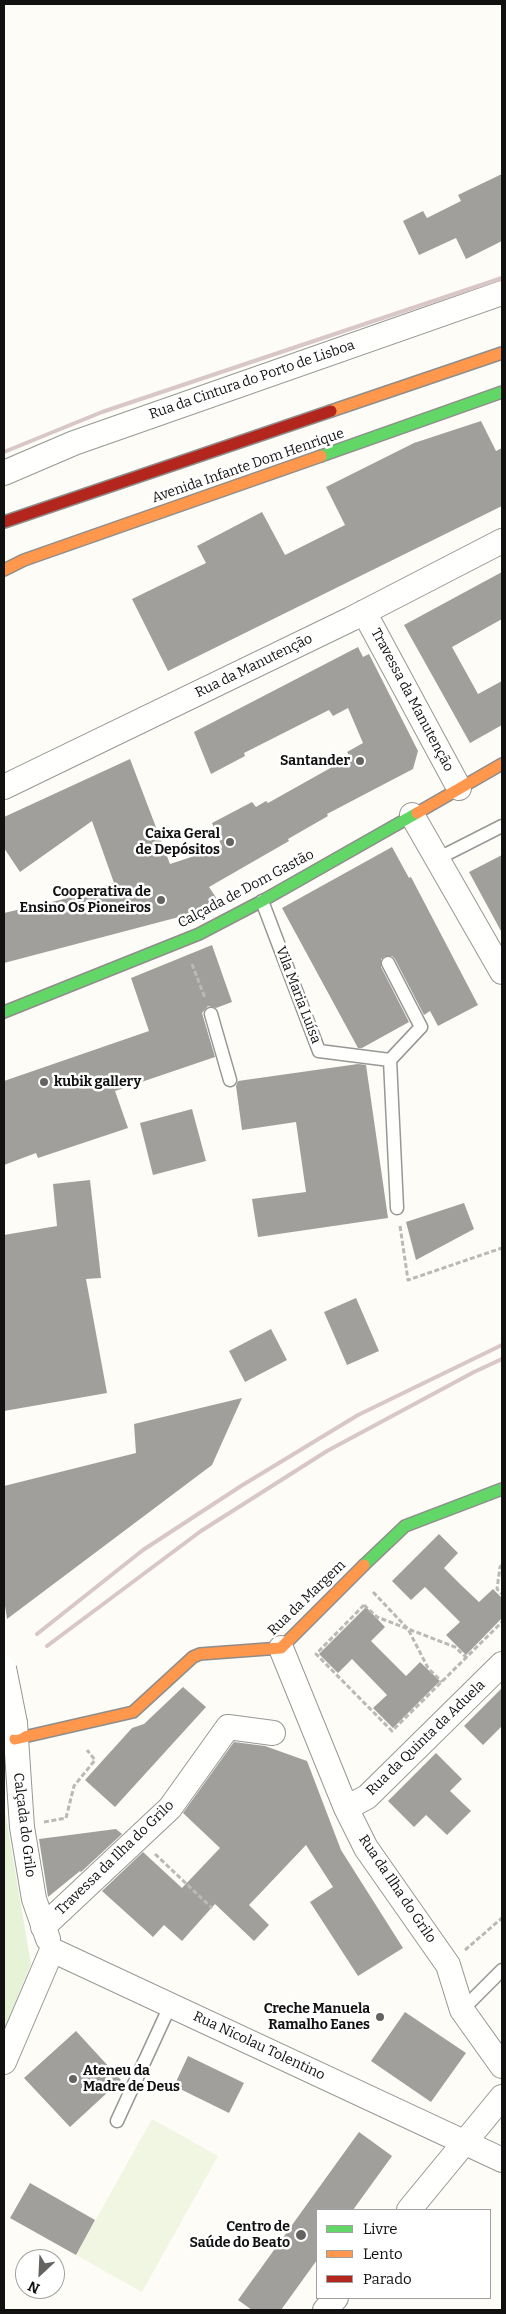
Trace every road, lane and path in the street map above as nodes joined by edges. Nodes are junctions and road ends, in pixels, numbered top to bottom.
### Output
1 (502, 293) edge
2 (502, 353) edge
3 (502, 392) edge
4 (4, 473) edge
5 (4, 522) edge
6 (502, 541) edge
7 (4, 570) edge
8 (364, 612) junction
9 (502, 764) edge
10 (4, 787) edge
11 (459, 788) junction
12 (412, 815) junction
13 (502, 826) edge
14 (437, 859) junction
15 (262, 901) junction
16 (182, 940) junction
17 (388, 963) dead end
18 (502, 972) edge
19 (4, 1012) edge
20 (211, 1014) joint
21 (390, 1060) junction
22 (230, 1080) dead end
23 (396, 1208) joint
24 (502, 1248) edge
25 (502, 1489) edge
26 (502, 1565) edge
27 (355, 1574) junction
28 (344, 1586) junction
29 (502, 1594) edge
30 (364, 1605) junction
31 (502, 1622) edge
32 (408, 1628) junction
33 (281, 1648) junction
34 (467, 1658) junction
35 (502, 1664) edge
36 (4, 1668) edge
37 (442, 1682) junction
38 (70, 1727) junction
39 (15, 1731) junction
40 (273, 1733) dead end
41 (346, 1808) junction
42 (22, 1827) junction
43 (138, 1839) junction
44 (212, 1908) dead end
45 (502, 1918) edge
46 (44, 1927) junction
47 (52, 1950) junction
48 (448, 1965) junction
49 (502, 1970) edge
50 (170, 2006) junction
51 (462, 2010) junction
52 (4, 2062) edge
53 (502, 2066) edge
54 (502, 2097) edge
55 (117, 2121) dead end
56 (466, 2142) junction
57 (502, 2160) edge
58 (410, 2209) edge
59 (335, 2299) edge
60 (326, 2310) edge

1 - 4 street, Rua da Cintura do Porto de Lisboa
2 - 5 street, Avenida Infante Dom Henrique
3 - 7 street, Avenida Infante Dom Henrique
6 - 8 street, Rua da Manutenção
8 - 10 street, Rua da Manutenção
8 - 11 street, Travessa da Manutenção
9 - 11 street, Calçada de Dom Gastão
11 - 12 street, Calçada de Dom Gastão
12 - 14 street
12 - 15 street, Calçada de Dom Gastão
13 - 14 lane
14 - 18 street
15 - 16 street, Calçada de Dom Gastão
15 - 21 lane, Vila Maria Luísa
16 - 19 street, Calçada de Dom Gastão
16 - 20 path
17 - 21 lane
20 - 22 lane
21 - 23 lane
23 - 24 path
25 - 27 street, Rua da Margem
26 - 29 path
27 - 28 street, Rua da Margem
27 - 32 path
28 - 30 path
28 - 33 street, Rua da Margem
30 - 32 path
30 - 37 path
31 - 34 path
32 - 34 path
32 - 37 path
33 - 38 street, Rua da Margem
33 - 41 street, Rua da Ilha do Grilo
34 - 37 path
35 - 41 street, Rua da Quinta da Aduela
36 - 39 street, Calçada do Grilo, bridge
38 - 39 street, Rua da Margem
38 - 42 path
39 - 42 street, Calçada do Grilo
40 - 43 street, Travessa da Ilha do Grilo
41 - 48 street, Rua da Ilha do Grilo
42 - 46 street, Calçada do Grilo
43 - 44 path
43 - 46 street, Travessa da Ilha do Grilo
45 - 48 path
46 - 47 street, Calçada do Grilo
47 - 50 street, Rua Nicolau Tolentino
47 - 52 street
48 - 51 street, Rua da Ilha do Grilo
49 - 51 lane
50 - 55 lane
50 - 56 street, Rua Nicolau Tolentino
51 - 53 street, Rua da Ilha do Grilo
54 - 56 street
56 - 57 street, Rua Nicolau Tolentino
56 - 58 street
59 - 60 street

